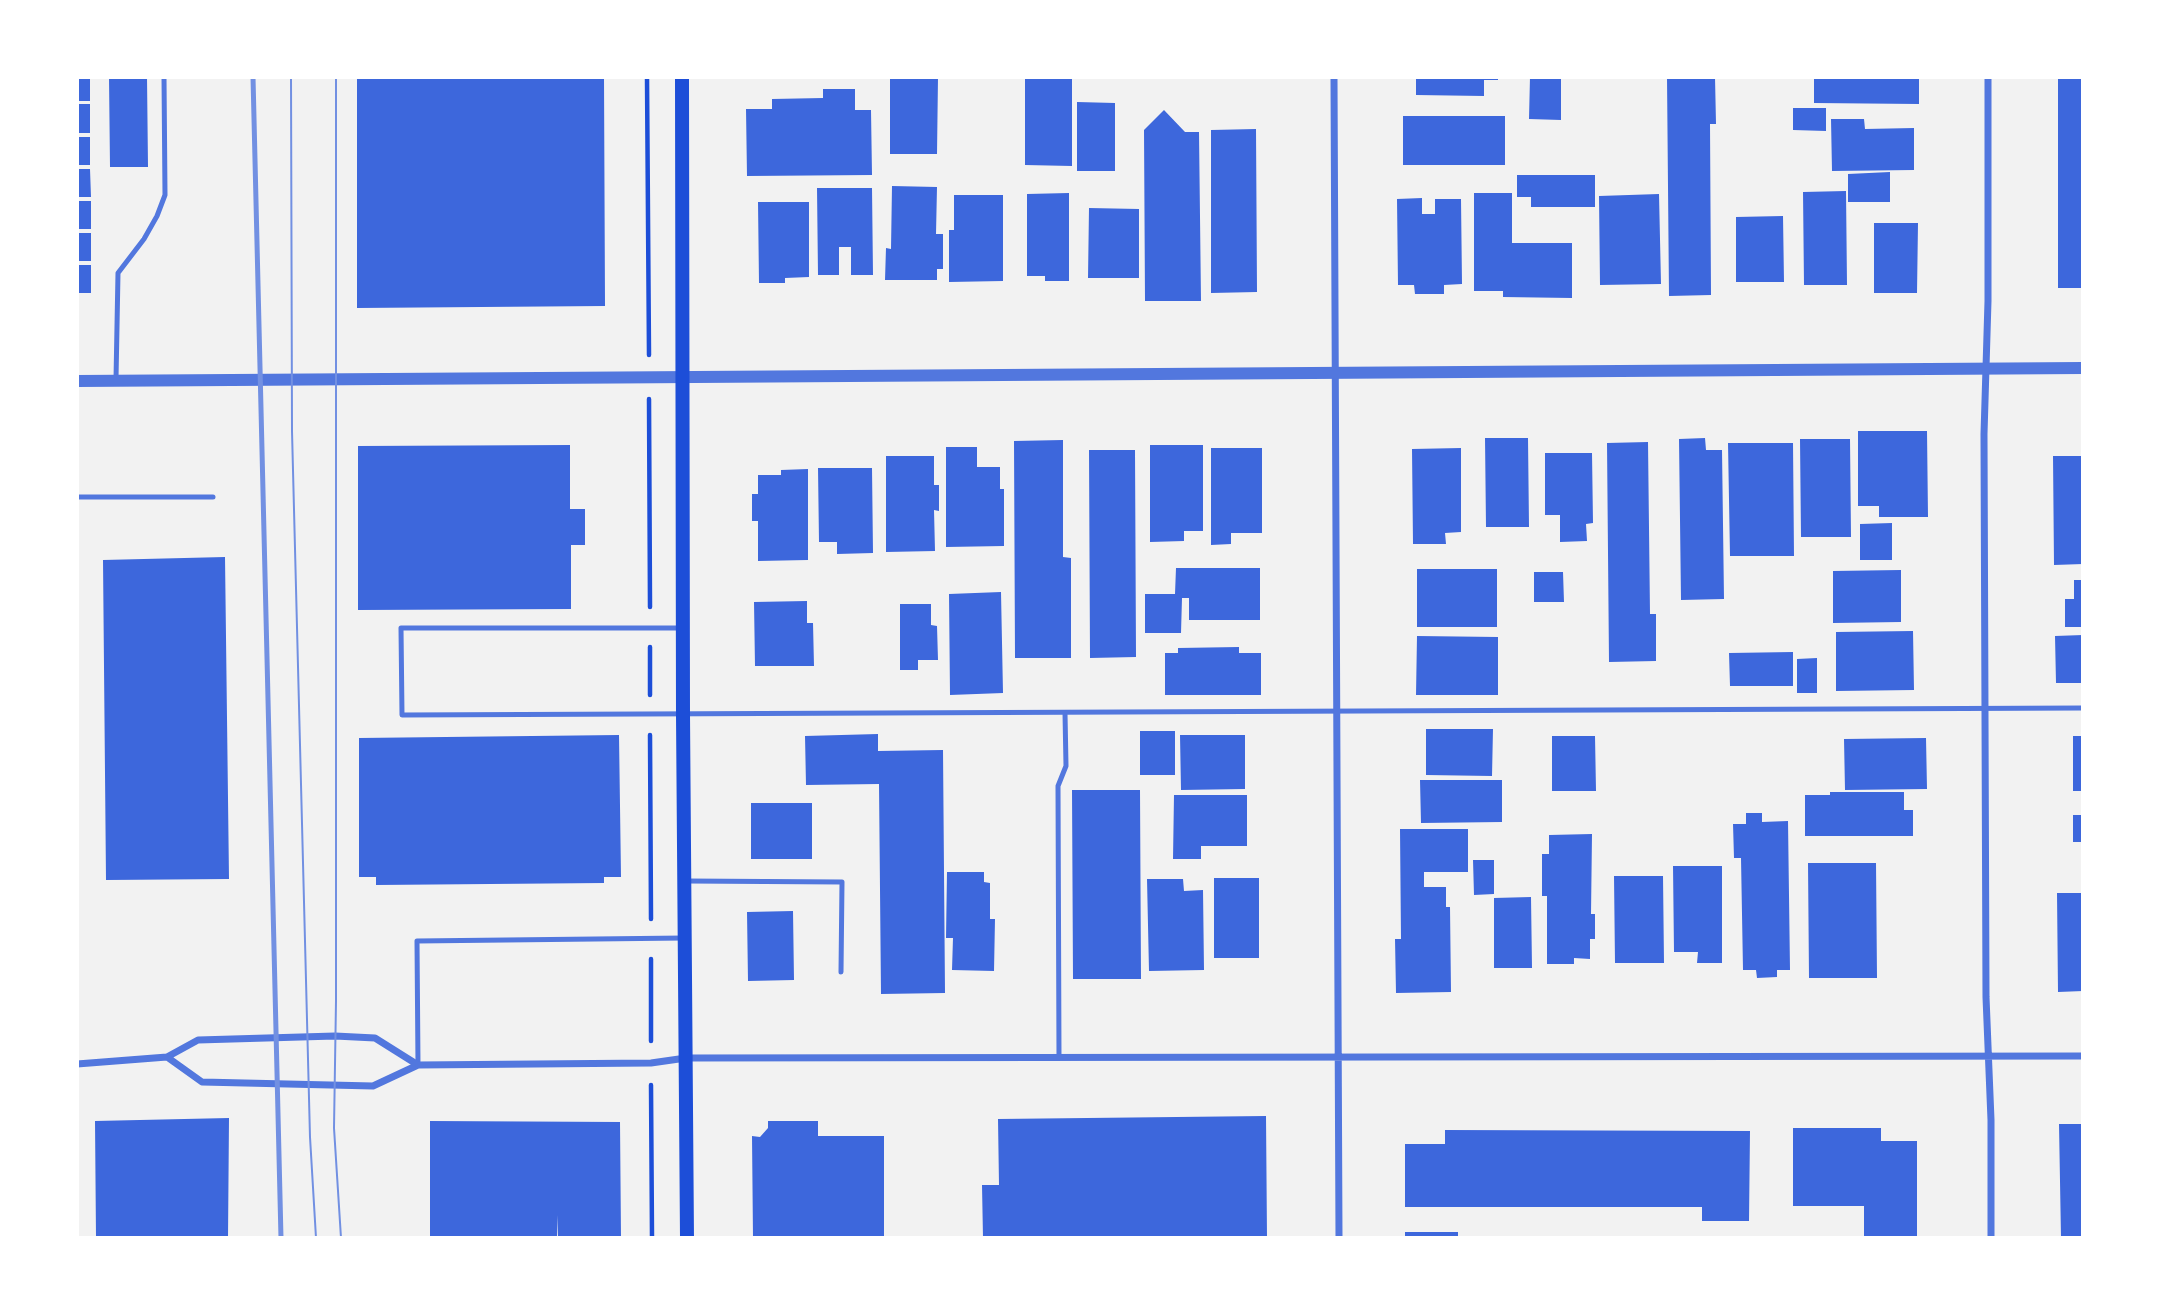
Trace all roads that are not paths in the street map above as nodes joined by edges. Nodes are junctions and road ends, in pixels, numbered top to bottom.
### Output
1 (164, 77) edge
2 (681, 77) edge
3 (1334, 77) edge
4 (1988, 77) edge
5 (1986, 369) junction
6 (2083, 369) edge
7 (1335, 373) junction
8 (683, 378) junction
9 (77, 381) edge
10 (116, 381) junction
11 (77, 497) edge
12 (214, 497) dead end
13 (683, 628) junction
14 (2083, 708) edge
15 (1985, 709) junction
16 (1336, 711) junction
17 (1065, 713) junction
18 (683, 715) junction
19 (684, 881) junction
20 (684, 938) junction
21 (841, 972) dead end
22 (1989, 1055) junction
23 (2083, 1056) edge
24 (167, 1057) junction
25 (1338, 1057) junction
26 (1059, 1058) junction
27 (685, 1059) junction
28 (77, 1064) edge
29 (418, 1065) junction
30 (687, 1238) edge
31 (1339, 1238) edge
32 (1991, 1238) edge

1 - 10 lane
2 - 8 main road
3 - 7 street
4 - 5 street
5 - 6 street
5 - 7 street
5 - 15 street
7 - 8 street
7 - 16 street
8 - 10 street
8 - 13 main road
9 - 10 street
11 - 12 lane
13 - 18 main road
13 - 18 lane
14 - 15 lane
15 - 16 lane
15 - 22 street
16 - 17 lane
16 - 25 street
17 - 18 lane
17 - 26 lane
18 - 19 main road
19 - 20 main road
19 - 21 lane
20 - 27 main road
20 - 29 lane
22 - 23 street
22 - 25 street
22 - 32 street
24 - 28 street
24 - 29 street
24 - 29 street
25 - 26 street
25 - 31 street
26 - 27 street
27 - 29 street
27 - 30 main road

